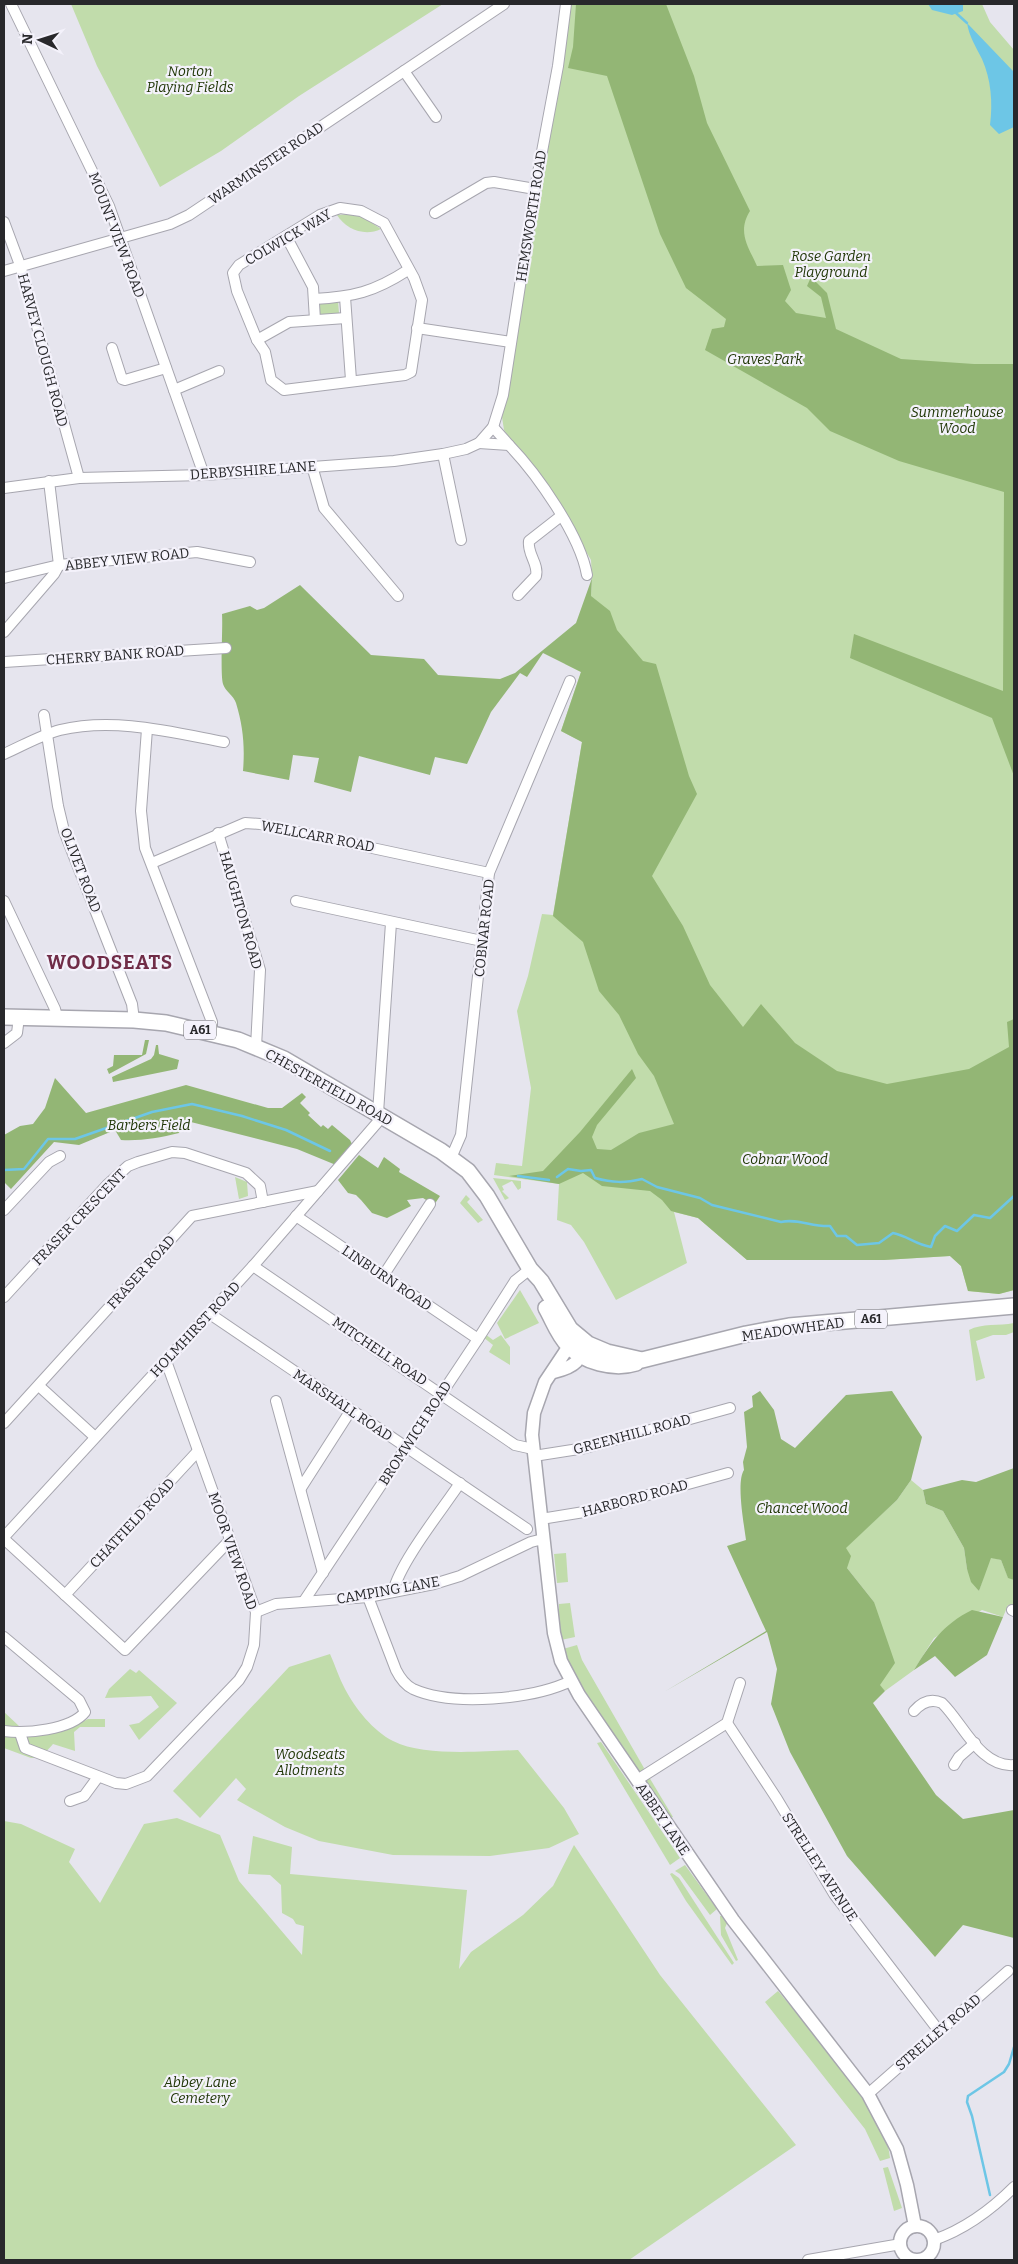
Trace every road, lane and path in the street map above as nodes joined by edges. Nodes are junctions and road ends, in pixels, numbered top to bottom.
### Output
1 (11, 4) edge
2 (504, 4) edge
3 (566, 4) edge
4 (404, 71) junction
5 (436, 117) dead end
6 (535, 189) junction
7 (434, 213) dead end
8 (4, 222) edge
9 (120, 236) junction
10 (286, 236) junction
11 (20, 265) junction
12 (4, 270) edge
13 (408, 270) junction
14 (345, 297) junction
15 (314, 300) junction
16 (346, 318) junction
17 (315, 320) junction
18 (417, 328) junction
19 (257, 340) junction
20 (511, 342) junction
21 (112, 348) dead end
22 (166, 368) junction
23 (218, 372) dead end
24 (351, 380) junction
25 (174, 390) junction
26 (493, 427) junction
27 (479, 443) junction
28 (509, 445) junction
29 (443, 454) junction
30 (312, 466) junction
31 (204, 475) junction
32 (79, 478) junction
33 (49, 481) junction
34 (4, 488) edge
35 (561, 516) junction
36 (461, 540) dead end
37 (250, 562) dead end
38 (58, 565) junction
39 (587, 575) dead end
40 (4, 578) edge
41 (518, 594) dead end
42 (398, 596) dead end
43 (4, 632) edge
44 (226, 648) dead end
45 (4, 662) edge
46 (570, 681) dead end
47 (44, 715) dead end
48 (147, 729) junction
49 (48, 734) junction
50 (224, 742) dead end
51 (4, 754) edge
52 (218, 832) junction
53 (152, 863) junction
54 (490, 873) junction
55 (4, 901) edge
56 (296, 901) dead end
57 (391, 923) junction
58 (482, 941) junction
59 (11, 1017) edge
60 (56, 1018) junction
61 (134, 1020) junction
62 (212, 1032) junction
63 (4, 1043) edge
64 (256, 1047) junction
65 (380, 1115) junction
66 (60, 1156) dead end
67 (451, 1158) junction
68 (318, 1191) junction
69 (263, 1202) junction
70 (426, 1206) dead end
71 (4, 1210) edge
72 (296, 1216) junction
73 (253, 1266) junction
74 (530, 1269) junction
75 (384, 1276) junction
76 (4, 1297) edge
77 (1013, 1305) edge
78 (210, 1314) junction
79 (478, 1339) junction
80 (575, 1343) junction
81 (582, 1355) junction
82 (642, 1360) junction
83 (166, 1361) junction
84 (554, 1372) junction
85 (39, 1386) junction
86 (441, 1393) junction
87 (276, 1401) dead end
88 (730, 1408) dead end
89 (352, 1410) junction
90 (4, 1423) edge
91 (95, 1437) junction
92 (406, 1448) junction
93 (198, 1451) junction
94 (533, 1452) junction
95 (728, 1473) dead end
96 (460, 1483) junction
97 (300, 1488) junction
98 (541, 1519) junction
99 (527, 1529) dead end
100 (4, 1538) edge
101 (543, 1539) junction
102 (230, 1540) junction
103 (323, 1573) junction
104 (393, 1592) junction
105 (65, 1595) junction
106 (368, 1597) junction
107 (304, 1602) junction
108 (256, 1612) junction
109 (4, 1637) edge
110 (571, 1681) junction
111 (740, 1683) dead end
112 (914, 1710) dead end
113 (727, 1723) junction
114 (4, 1731) edge
115 (20, 1733) junction
116 (975, 1743) junction
117 (954, 1765) dead end
118 (1014, 1765) edge
119 (98, 1777) junction
120 (636, 1780) junction
121 (70, 1801) dead end
122 (1008, 1971) dead end
123 (939, 2031) junction
124 (868, 2094) junction
125 (1014, 2187) edge
126 (915, 2226) junction
127 (934, 2240) junction
128 (901, 2244) junction
129 (808, 2260) edge
130 (921, 2260) edge

1 - 9 street, MOUNT VIEW ROAD
2 - 4 street, WARMINSTER ROAD
3 - 6 street, HEMSWORTH ROAD
4 - 5 street
4 - 9 street, WARMINSTER ROAD
6 - 7 street
6 - 20 street, HEMSWORTH ROAD
8 - 11 street, HARVEY CLOUGH ROAD
9 - 11 street, WARMINSTER ROAD
9 - 22 street, MOUNT VIEW ROAD
10 - 13 street, COLWICK WAY
10 - 15 street
10 - 19 street, COLWICK WAY
11 - 12 street, WARMINSTER ROAD
11 - 32 street, HARVEY CLOUGH ROAD
13 - 14 street
13 - 18 street, COLWICK WAY
14 - 15 street
14 - 16 street
15 - 17 street
16 - 17 street
16 - 24 street
17 - 19 street
18 - 20 street
18 - 24 street, COLWICK WAY
19 - 24 street, COLWICK WAY
20 - 26 street, HEMSWORTH ROAD
21 - 22 street
22 - 25 street, MOUNT VIEW ROAD
23 - 25 street
25 - 31 street, MOUNT VIEW ROAD
26 - 27 street, DERBYSHIRE LANE
26 - 28 street
27 - 28 street
27 - 29 street, DERBYSHIRE LANE
28 - 35 street
29 - 30 street, DERBYSHIRE LANE
29 - 36 street
30 - 31 street, DERBYSHIRE LANE
30 - 42 street
31 - 32 street, DERBYSHIRE LANE
32 - 33 street, DERBYSHIRE LANE
33 - 34 street, DERBYSHIRE LANE
33 - 38 street
35 - 39 street
35 - 41 street
37 - 38 street, ABBEY VIEW ROAD
38 - 40 street, ABBEY VIEW ROAD
38 - 43 street
44 - 45 street, CHERRY BANK ROAD
46 - 54 street, COBNAR ROAD
47 - 49 street, OLIVET ROAD
48 - 49 street
48 - 50 street
48 - 53 street
49 - 51 street
49 - 61 street, OLIVET ROAD
52 - 53 street, WELLCARR ROAD
52 - 54 street, WELLCARR ROAD
52 - 64 street, HAUGHTON ROAD
53 - 62 street
54 - 58 street, COBNAR ROAD
55 - 60 street
56 - 57 street
57 - 58 street
57 - 65 street
58 - 67 street, COBNAR ROAD
59 - 60 highway, CHESTERFIELD ROAD / A61
59 - 63 street
60 - 61 highway, CHESTERFIELD ROAD / A61
61 - 62 highway, CHESTERFIELD ROAD / A61
62 - 64 highway, CHESTERFIELD ROAD / A61
64 - 65 highway, CHESTERFIELD ROAD / A61
65 - 67 highway, CHESTERFIELD ROAD / A61
65 - 68 street, HOLMHIRST ROAD
66 - 71 street
67 - 74 highway, CHESTERFIELD ROAD / A61
68 - 69 street, FRASER ROAD
68 - 72 street, HOLMHIRST ROAD
69 - 76 street, FRASER CRESCENT
69 - 85 street, FRASER ROAD
70 - 75 street
72 - 73 street, HOLMHIRST ROAD
72 - 75 street, LINBURN ROAD
73 - 78 street, HOLMHIRST ROAD
73 - 86 street, MITCHELL ROAD
74 - 79 street, BROMWICH ROAD
74 - 80 highway, CHESTERFIELD ROAD / A61
75 - 79 street, LINBURN ROAD
77 - 82 highway, MEADOWHEAD / A61
78 - 83 street, HOLMHIRST ROAD
78 - 89 street, MARSHALL ROAD
79 - 86 street, BROMWICH ROAD
80 - 81 highway, A61
80 - 82 highway, MEADOWHEAD / A61
80 - 84 main road, ABBEY LANE
81 - 82 highway, A61
81 - 84 main road
83 - 91 street, HOLMHIRST ROAD
83 - 93 street, MOOR VIEW ROAD
84 - 94 main road, ABBEY LANE
85 - 90 street, FRASER ROAD
85 - 91 street
86 - 92 street, BROMWICH ROAD
86 - 94 street, MITCHELL ROAD
87 - 97 street
88 - 94 street, GREENHILL ROAD
89 - 92 street, MARSHALL ROAD
89 - 97 street
91 - 100 street, HOLMHIRST ROAD
92 - 96 street, MARSHALL ROAD
92 - 103 street, BROMWICH ROAD
93 - 102 street, MOOR VIEW ROAD
93 - 105 street, CHATFIELD ROAD
94 - 98 main road, ABBEY LANE
95 - 98 street, HARBORD ROAD
96 - 99 street, MARSHALL ROAD
96 - 104 street
97 - 103 street
98 - 101 main road, ABBEY LANE
100 - 105 street
101 - 104 street, CAMPING LANE
101 - 110 main road, ABBEY LANE
102 - 105 street
102 - 108 street, MOOR VIEW ROAD
103 - 107 street, BROMWICH ROAD
104 - 106 street, CAMPING LANE
106 - 107 street, CAMPING LANE
106 - 110 street
107 - 108 street, CAMPING LANE
108 - 119 street, MOOR VIEW ROAD
109 - 115 street
110 - 120 main road, ABBEY LANE
111 - 113 street
112 - 116 street
113 - 120 street
113 - 123 street, STRELLEY AVENUE
114 - 115 street
115 - 119 street, MOOR VIEW ROAD
116 - 117 street
116 - 118 street
119 - 121 street
120 - 124 main road, ABBEY LANE
122 - 123 street, STRELLEY ROAD
123 - 124 street, STRELLEY ROAD
124 - 126 main road, ABBEY LANE
125 - 127 street
126 - 127 main road
126 - 128 main road
127 - 130 main road
128 - 129 street
128 - 130 main road

